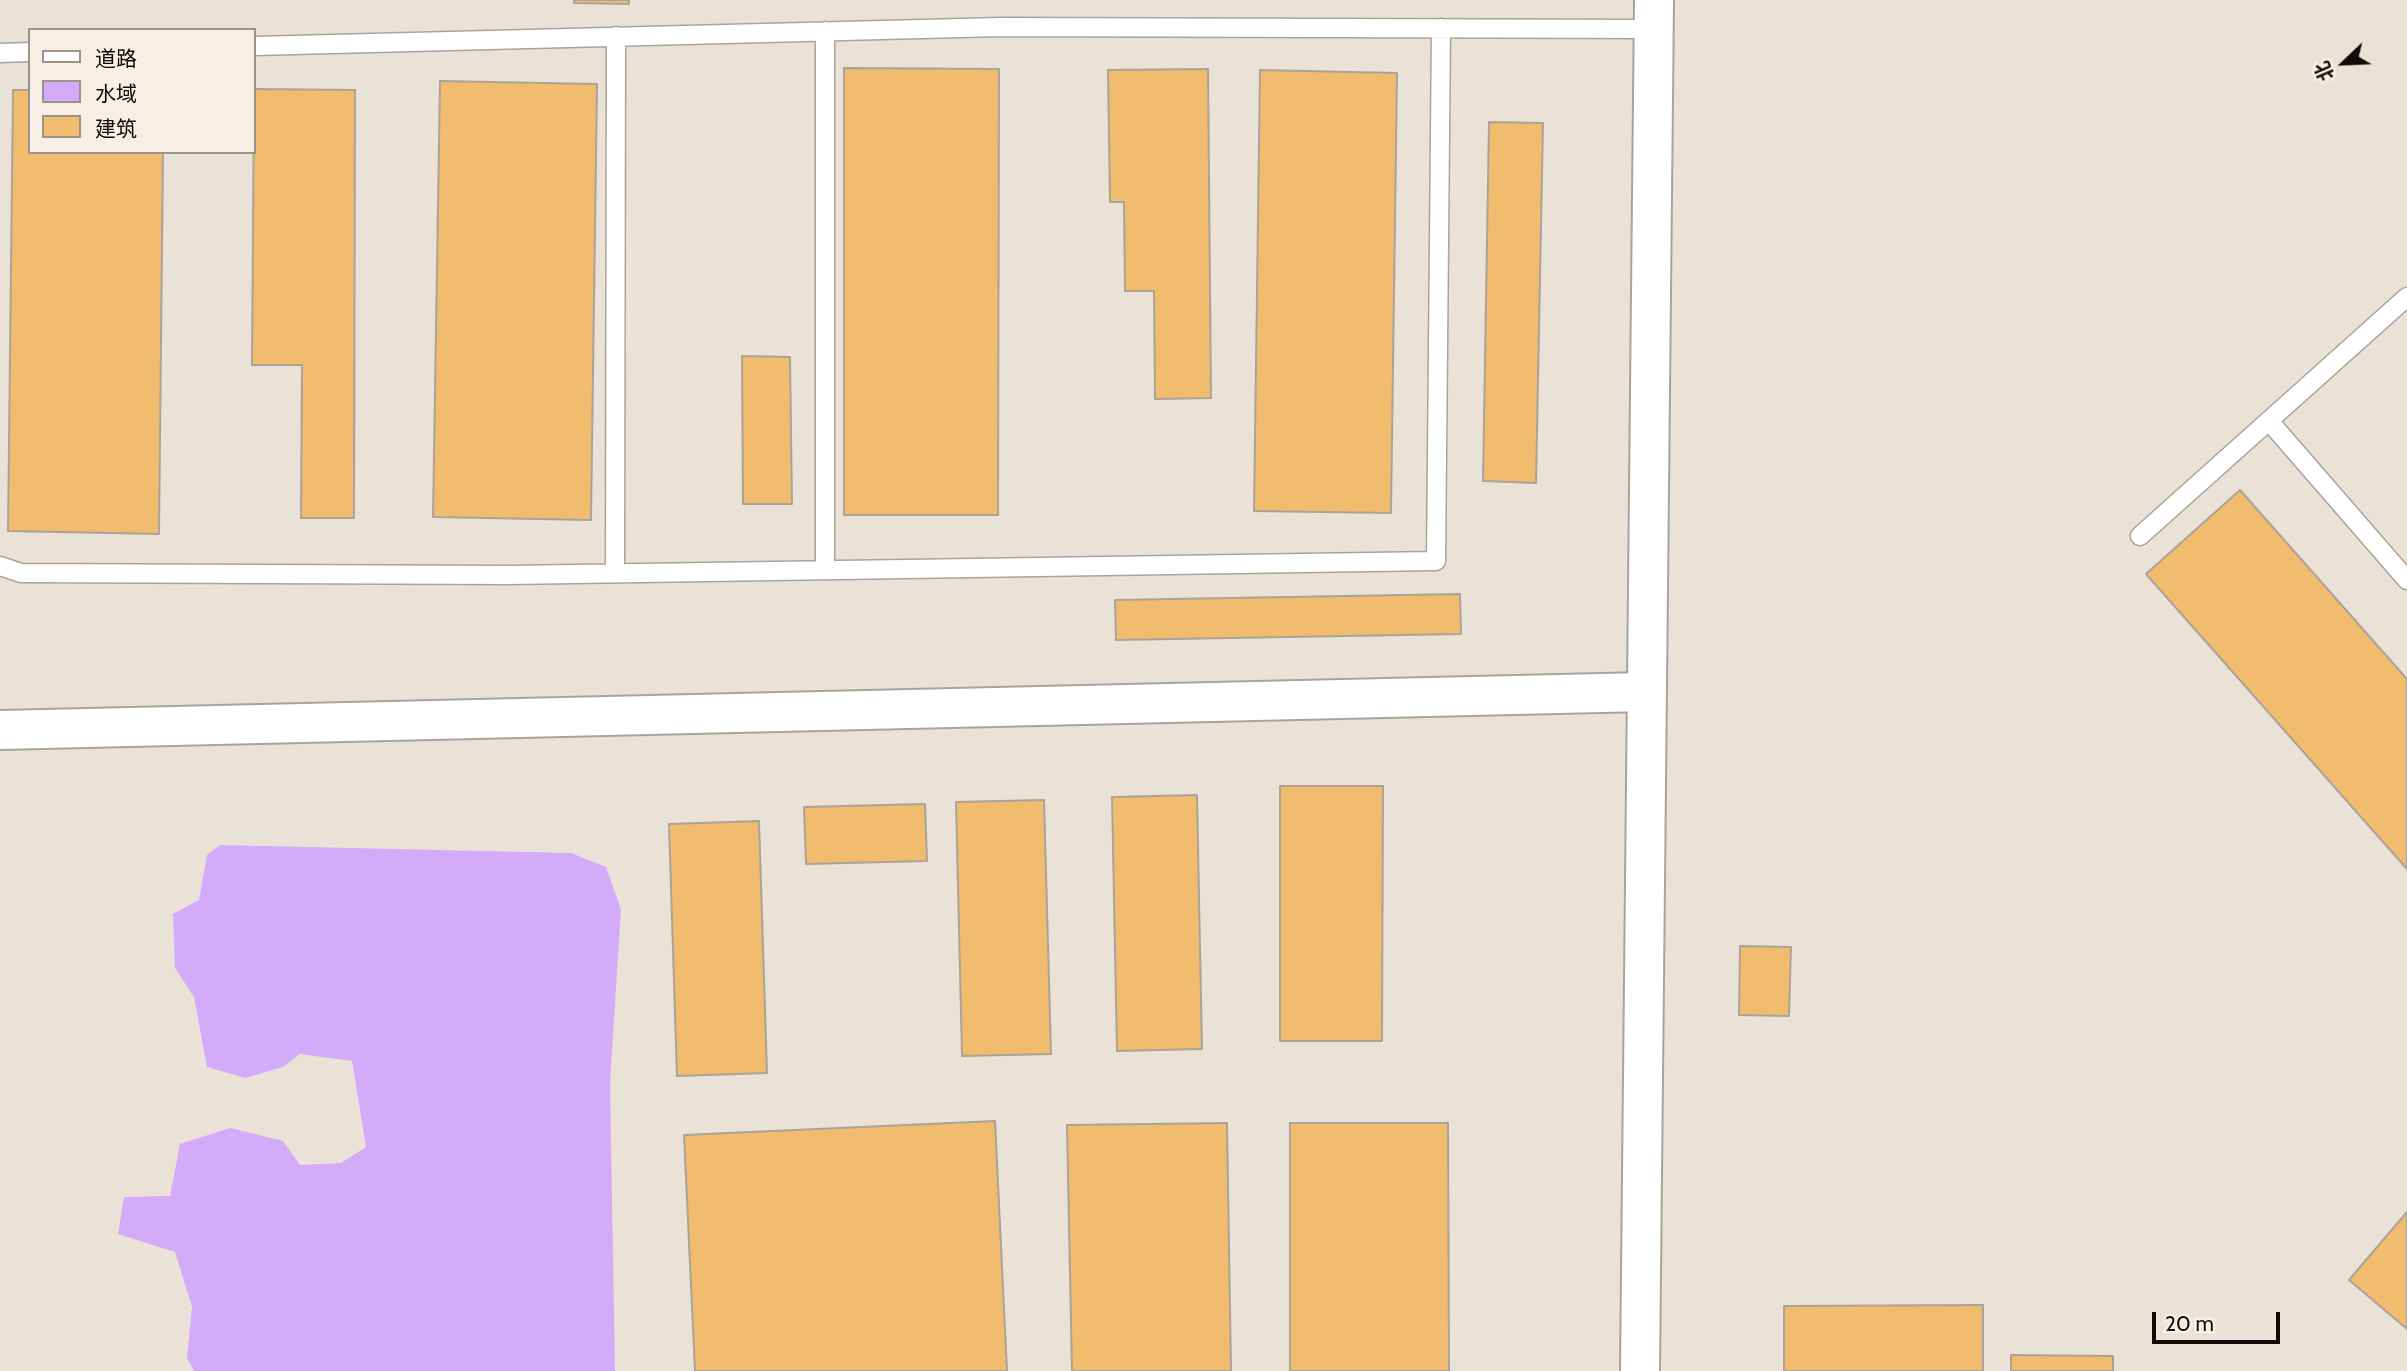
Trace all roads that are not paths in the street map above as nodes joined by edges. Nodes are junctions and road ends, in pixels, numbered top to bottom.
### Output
1 (1654, 14) edge
2 (1441, 28) junction
3 (825, 31) junction
4 (616, 36) junction
5 (256, 46) edge
6 (28, 52) edge
7 (0, 53) edge
8 (2407, 297) edge
9 (2269, 421) junction
10 (2140, 536) dead end
11 (0, 566) edge
12 (825, 570) junction
13 (615, 573) junction
14 (2407, 580) edge
15 (1645, 692) junction
16 (0, 730) edge
17 (1640, 1371) edge

1 - 2 lane
1 - 15 street
2 - 3 lane
2 - 12 lane
3 - 4 lane
3 - 12 lane
4 - 5 lane
4 - 13 lane
6 - 7 lane
8 - 9 lane
9 - 10 lane
9 - 14 lane
11 - 13 lane
12 - 13 lane
15 - 16 street
15 - 17 street

